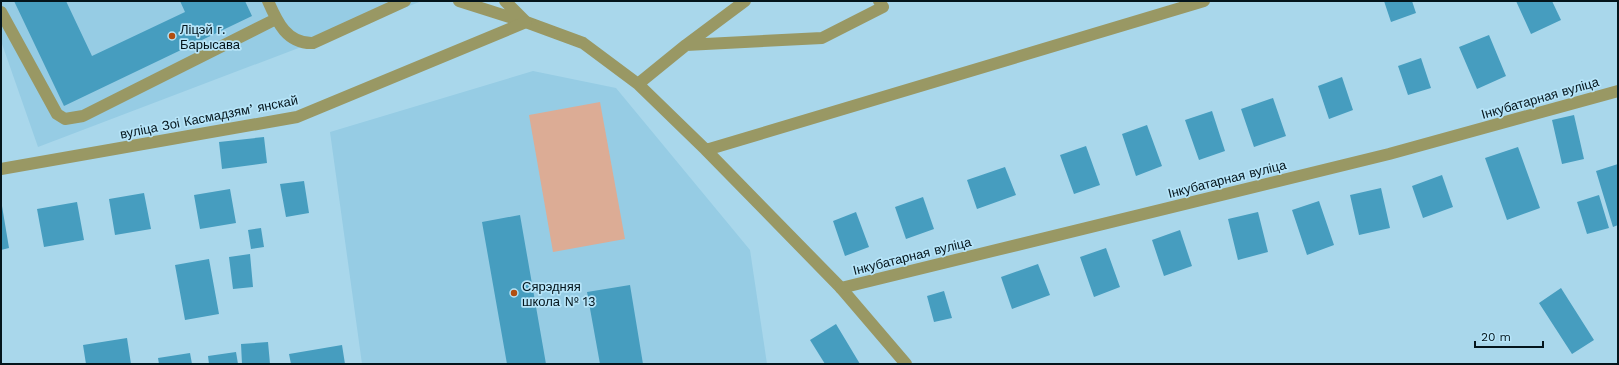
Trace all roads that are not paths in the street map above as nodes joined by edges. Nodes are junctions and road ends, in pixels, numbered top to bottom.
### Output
1 (268, 1) edge
2 (405, 1) edge
3 (459, 1) edge
4 (505, 1) edge
5 (745, 1) edge
6 (879, 1) edge
7 (1204, 1) edge
8 (1, 12) edge
9 (276, 19) junction
10 (526, 22) junction
11 (686, 45) junction
12 (638, 84) junction
13 (1618, 90) edge
14 (706, 150) junction
15 (1, 169) edge
16 (841, 288) junction
17 (906, 364) edge

1 - 9 street
2 - 9 street
3 - 10 street
4 - 10 street
5 - 11 street
6 - 11 street
7 - 14 street
8 - 9 street
10 - 12 street
10 - 15 street, вуліца Зоі Касмадзямʼянскай
11 - 12 street
12 - 14 street
13 - 16 street, Інкубатарная вуліца
14 - 16 street
16 - 17 street

